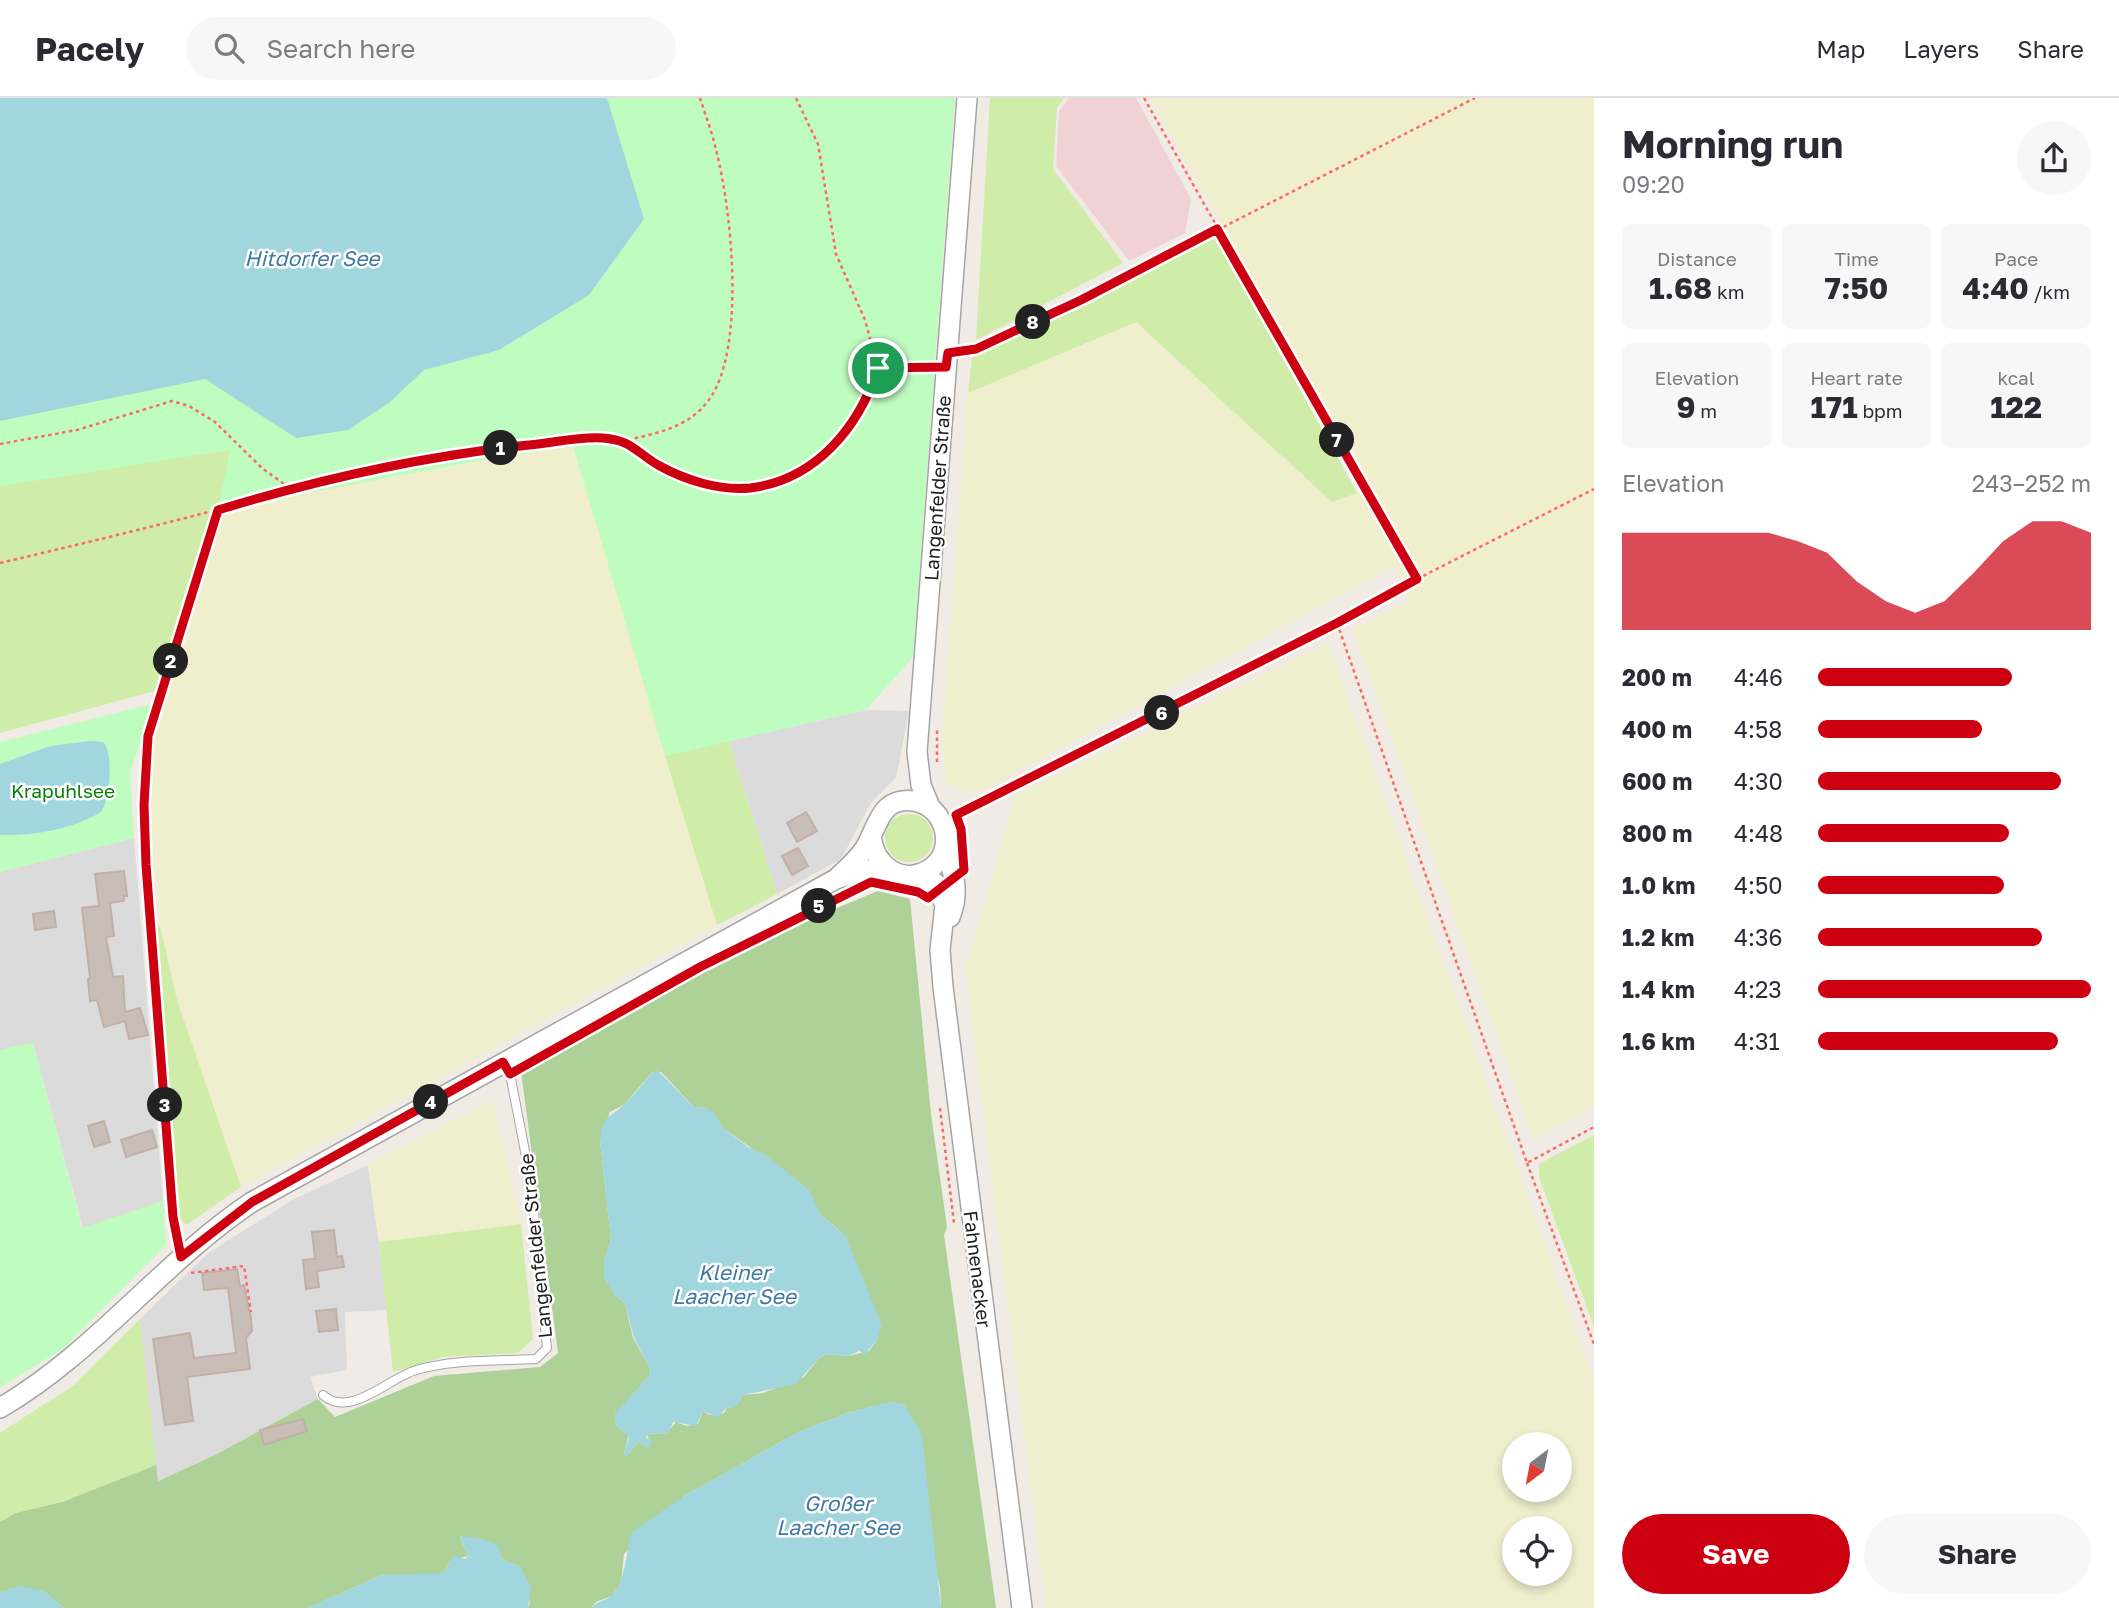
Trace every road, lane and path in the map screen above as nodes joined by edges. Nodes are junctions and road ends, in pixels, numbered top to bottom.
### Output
1 (700, 98) edge
2 (796, 98) edge
3 (967, 98) edge
4 (1144, 98) edge
5 (1475, 98) edge
6 (1217, 229) junction
7 (947, 360) junction
8 (878, 368) junction
9 (626, 441) junction
10 (0, 444) edge
11 (290, 488) junction
12 (1594, 489) edge
13 (218, 510) junction
14 (0, 563) edge
15 (1417, 579) junction
16 (1337, 623) junction
17 (937, 728) dead end
18 (917, 752) junction
19 (936, 767) dead end
20 (894, 803) junction
21 (949, 816) junction
22 (871, 836) junction
23 (946, 845) junction
24 (146, 865) joint
25 (890, 870) junction
26 (918, 874) junction
27 (836, 879) junction
28 (944, 931) junction
29 (507, 1068) junction
30 (1594, 1127) edge
31 (1527, 1163) junction
32 (186, 1265) junction
33 (251, 1312) dead end
34 (1594, 1344) edge
35 (323, 1395) dead end
36 (0, 1408) edge
37 (1022, 1608) edge

1 - 9 path
2 - 8 path
3 - 7 street, Langenfelder Straße
4 - 6 path
5 - 6 path
6 - 7 path
6 - 15 path
7 - 8 path
7 - 18 street, Langenfelder Straße
8 - 9 path
9 - 11 path
10 - 11 path
11 - 13 path
12 - 15 path
13 - 14 path
13 - 24 path
15 - 16 path
16 - 21 path
16 - 31 path
17 - 19 path
18 - 20 street, Langenfelder Straße
18 - 21 street, Langenfelder Straße
20 - 21 street
20 - 22 street, Langenfelder Straße
21 - 23 street, Langenfelder Straße
22 - 25 street
22 - 27 street, Langenfelder Straße
23 - 26 street
23 - 28 street, Fahnenacker
24 - 32 lane
25 - 26 street, Langenfelder Straße
25 - 27 street, Langenfelder Straße
26 - 28 street, Fahnenacker
27 - 29 street, Langenfelder Straße
28 - 37 street, Fahnenacker
29 - 32 street, Langenfelder Straße
29 - 35 lane, Langenfelder Straße
30 - 31 path
31 - 34 path
32 - 33 path
32 - 36 street, Langenfelder Straße

